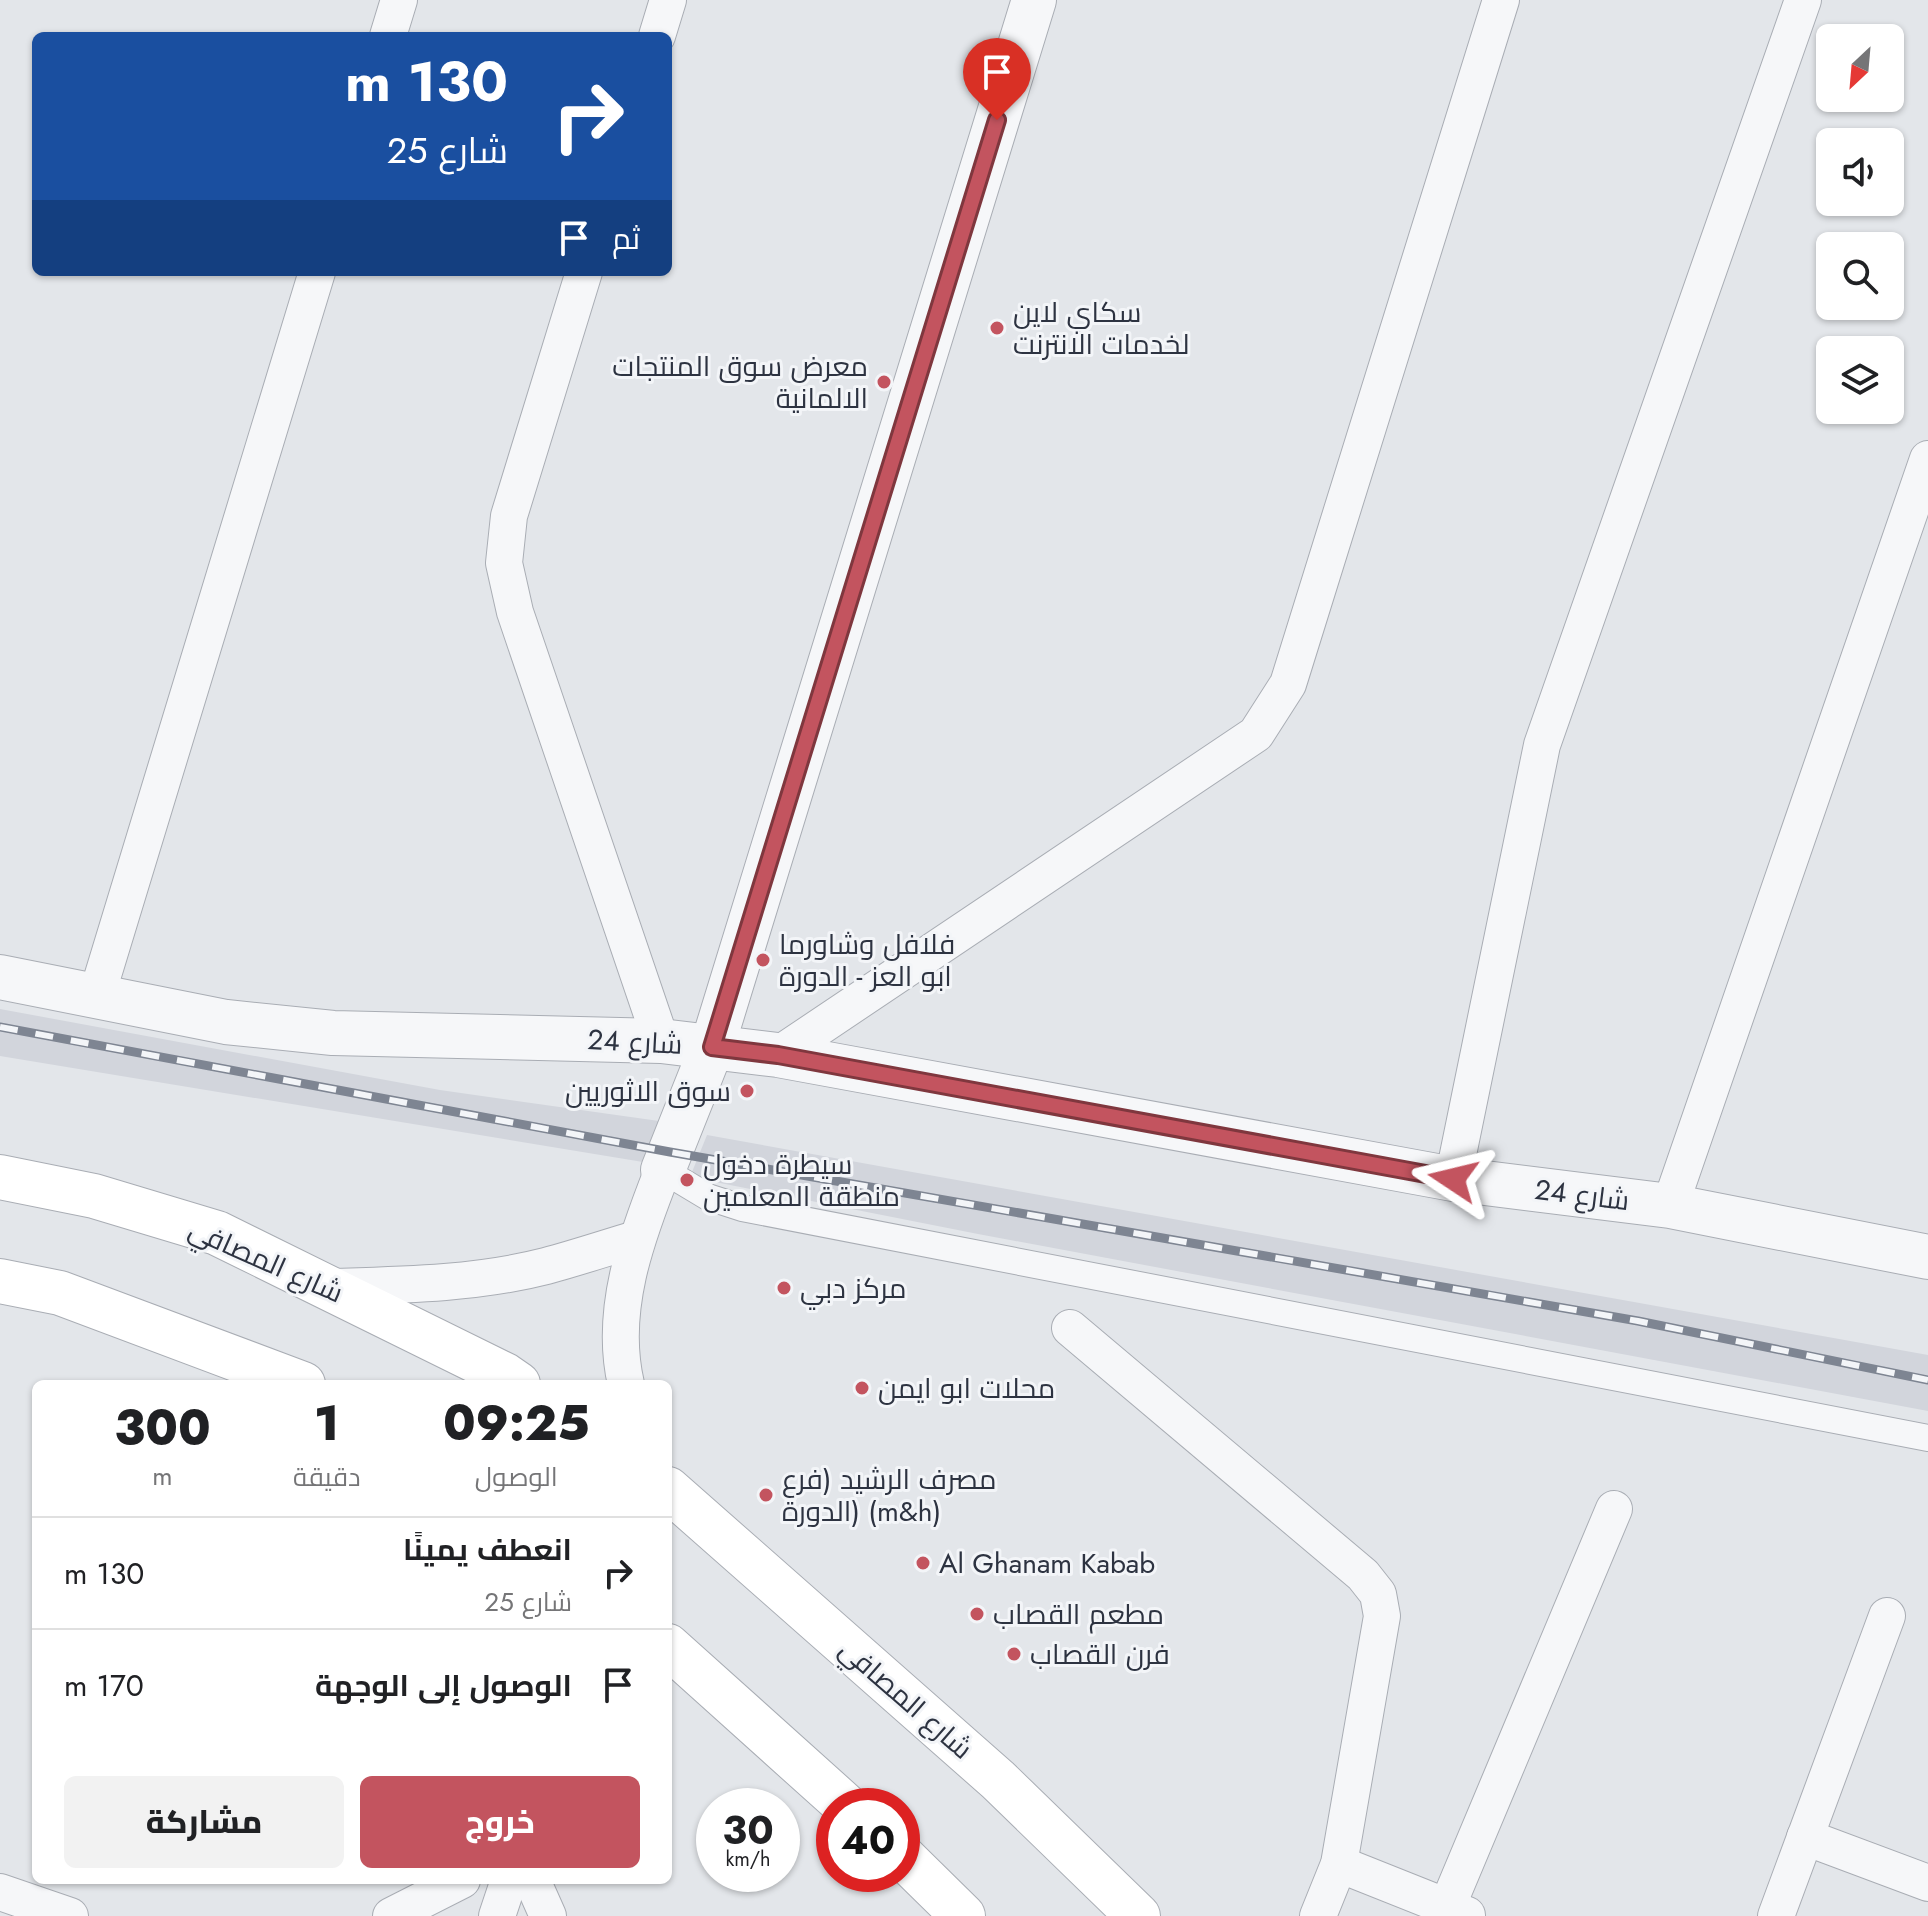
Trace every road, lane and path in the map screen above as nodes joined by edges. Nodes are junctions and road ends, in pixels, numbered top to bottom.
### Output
1 (399, 0) edge
2 (668, 0) edge
3 (1034, 0) edge
4 (1501, 0) edge
5 (1803, 0) edge
6 (389, 32) edge
7 (658, 32) edge
8 (316, 276) edge
9 (583, 276) edge
10 (1928, 459) edge
11 (0, 977) edge
12 (96, 998) junction
13 (661, 1041) junction
14 (712, 1047) junction
15 (778, 1055) junction
16 (663, 1170) junction
17 (0, 1177) edge
18 (1453, 1179) junction
19 (1670, 1206) junction
20 (636, 1239) junction
21 (1928, 1257) edge
22 (0, 1281) edge
23 (330, 1287) junction
24 (1070, 1328) dead end
25 (292, 1380) edge
26 (510, 1380) edge
27 (625, 1380) edge
28 (1928, 1438) edge
29 (672, 1493) edge
30 (1614, 1509) dead end
31 (1887, 1616) dead end
32 (672, 1650) edge
33 (826, 1788) edge
34 (1805, 1837) junction
35 (1339, 1864) junction
36 (920, 1874) edge
37 (1928, 1883) edge
38 (454, 1884) edge
39 (508, 1884) edge
40 (534, 1884) edge
41 (0, 1892) edge
42 (1458, 1911) edge
43 (70, 1916) edge
44 (391, 1916) edge
45 (497, 1916) edge
46 (548, 1916) edge
47 (963, 1916) edge
48 (1138, 1916) edge
49 (1318, 1916) edge
50 (1776, 1916) edge

1 - 6 street
2 - 7 street
3 - 14 street
4 - 15 street
5 - 18 street
8 - 12 street
9 - 13 street
10 - 19 street
11 - 12 street, شارع 24
12 - 13 street, شارع 24
13 - 14 street, شارع 24
14 - 15 street, شارع 24
14 - 16 street
15 - 18 street, شارع 24
16 - 20 street
16 - 28 street
17 - 23 main road, شارع المصافي
18 - 19 street, شارع 24
19 - 21 street, شارع 24
20 - 23 street
20 - 27 street
22 - 25 main road
23 - 26 main road, شارع المصافي
24 - 35 street
29 - 48 main road, شارع المصافي
30 - 42 street
31 - 34 street
32 - 33 main road
34 - 37 street
34 - 50 street
35 - 42 street
35 - 49 street
36 - 47 main road
38 - 44 street
39 - 45 street
40 - 46 street
41 - 43 street

